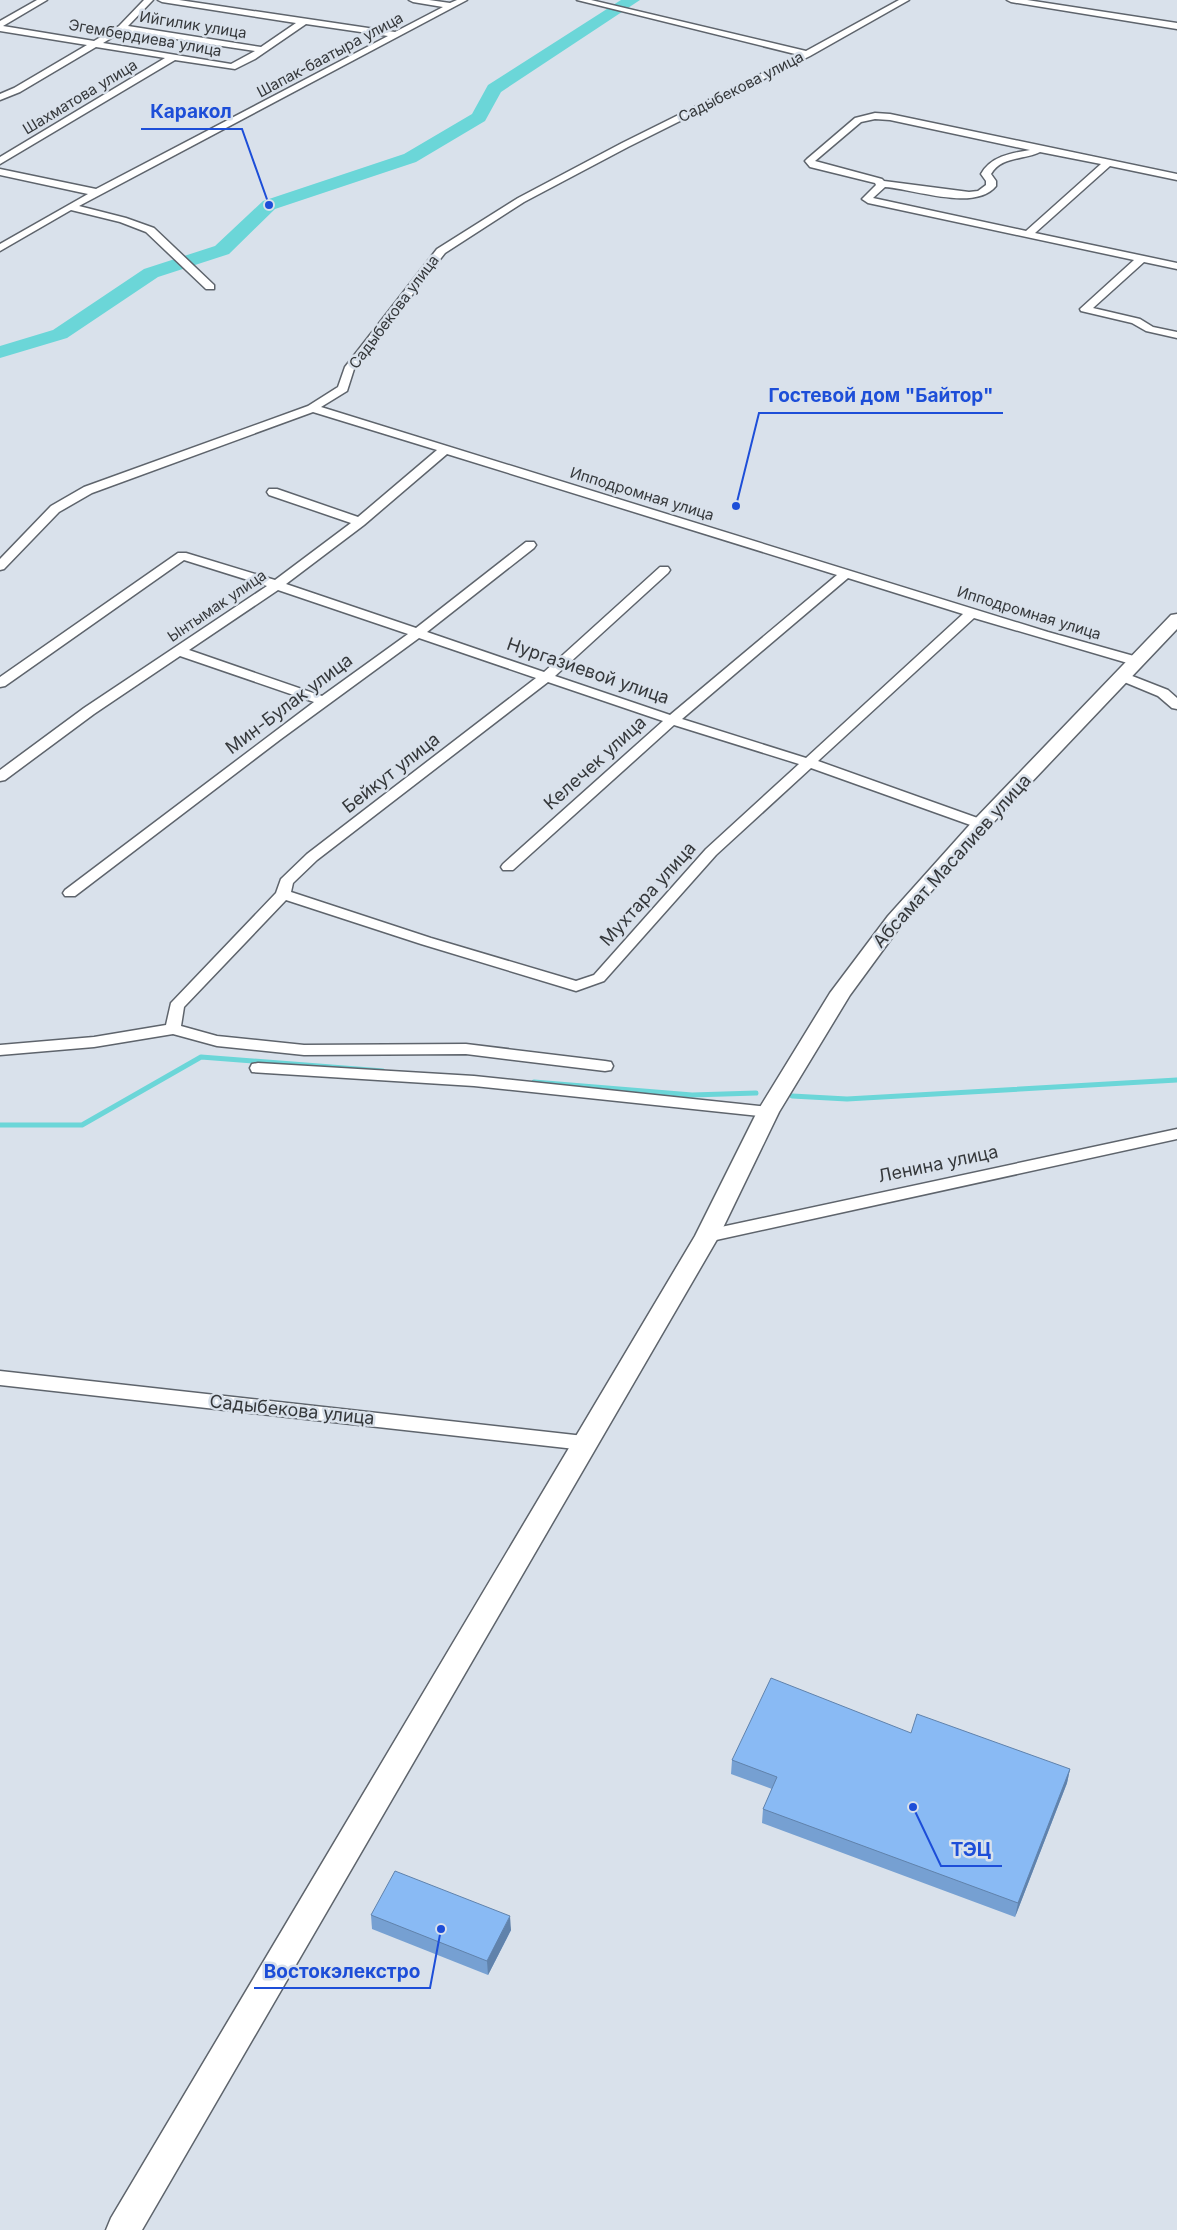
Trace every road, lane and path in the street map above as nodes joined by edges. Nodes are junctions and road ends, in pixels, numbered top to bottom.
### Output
1 (43, 0) edge
2 (149, 0) edge
3 (162, 0) edge
4 (413, 0) edge
5 (463, 0) edge
6 (581, 0) edge
7 (905, 0) edge
8 (1011, 0) edge
9 (451, 6) junction
10 (304, 22) junction
11 (1176, 25) edge
12 (0, 26) edge
13 (122, 28) junction
14 (396, 35) junction
15 (94, 44) junction
16 (260, 49) junction
17 (807, 54) junction
18 (174, 57) junction
19 (0, 97) edge
20 (1042, 150) junction
21 (0, 161) edge
22 (1109, 162) junction
23 (0, 172) edge
24 (1177, 177) edge
25 (881, 184) junction
26 (99, 193) junction
27 (70, 207) junction
28 (1028, 234) junction
29 (2, 249) edge
30 (1142, 258) junction
31 (1177, 266) edge
32 (210, 287) dead end
33 (1177, 336) edge
34 (312, 408) junction
35 (444, 450) junction
36 (273, 492) dead end
37 (360, 522) junction
38 (530, 545) dead end
39 (182, 556) joint
40 (0, 566) edge
41 (664, 570) dead end
42 (846, 574) junction
43 (277, 585) junction
44 (972, 613) junction
45 (1177, 619) edge
46 (418, 633) junction
47 (179, 651) junction
48 (1136, 661) junction
49 (1122, 676) junction
50 (546, 677) junction
51 (0, 683) edge
52 (324, 701) junction
53 (1177, 705) edge
54 (672, 720) junction
55 (808, 765) junction
56 (0, 777) edge
57 (981, 824) junction
58 (508, 867) dead end
59 (70, 893) dead end
60 (283, 894) junction
61 (173, 1029) junction
62 (0, 1050) edge
63 (605, 1066) dead end
64 (258, 1068) dead end
65 (768, 1112) junction
66 (1177, 1134) edge
67 (708, 1236) junction
68 (0, 1378) edge
69 (584, 1443) junction
70 (123, 2230) edge

1 - 12 street
2 - 13 street
3 - 10 street
4 - 9 street
5 - 9 street, Шапак-баатыра улица
6 - 17 street
7 - 17 street, Садыбекова улица
8 - 11 street
9 - 14 street, Шапак-баатыра улица
10 - 14 street
10 - 16 street, Эгембердиева улица
12 - 15 street, Эгембердиева улица
13 - 15 street
13 - 16 street, Ийгилик улица
14 - 26 street, Шапак-баатыра улица
15 - 18 street, Эгембердиева улица
15 - 19 street
16 - 18 street, Эгембердиева улица
17 - 34 street, Садыбекова улица
18 - 21 street, Шахматова улица
20 - 22 street
20 - 25 street
20 - 25 street
22 - 24 street
22 - 28 street
23 - 26 street
25 - 28 street
26 - 27 street, Шапак-баатыра улица
27 - 29 street, Шапак-баатыра улица
27 - 32 street
28 - 30 street
30 - 31 street
30 - 33 street
34 - 35 street, Ипподромная улица
34 - 40 street, Садыбекова улица
35 - 37 street, Ынтымак улица
35 - 42 street, Ипподромная улица
36 - 37 street
37 - 43 street, Ынтымак улица
38 - 46 street, Мин-Булак улица
39 - 43 street, Нургазиевой улица
39 - 51 street
41 - 50 street, Бейкут улица
42 - 44 street, Ипподромная улица
42 - 54 street, Келечек улица
43 - 46 street, Нургазиевой улица
43 - 47 street, Ынтымак улица
44 - 48 street, Ипподромная улица
44 - 55 street, Мухтара улица
45 - 48 street, Абсамат Масалиев улица
46 - 50 street, Нургазиевой улица
46 - 52 street, Мин-Булак улица
47 - 52 street
47 - 56 street, Ынтымак улица
48 - 49 street, Абсамат Масалиев улица
49 - 53 street
49 - 57 street, Абсамат Масалиев улица
50 - 54 street, Нургазиевой улица
50 - 60 street, Бейкут улица
52 - 59 street, Мин-Булак улица
54 - 55 street, Нургазиевой улица
54 - 58 street, Келечек улица
55 - 57 street, Нургазиевой улица
55 - 60 street, Мухтара улица
57 - 65 street, Абсамат Масалиев улица
60 - 61 street, Бейкут улица
61 - 62 street
61 - 63 street
64 - 65 street
65 - 67 street, Абсамат Масалиев улица
66 - 67 street, Ленина улица
67 - 69 street, Абсамат Масалиев улица
68 - 69 street, Садыбекова улица
69 - 70 street, Абсамат Масалиев улица

